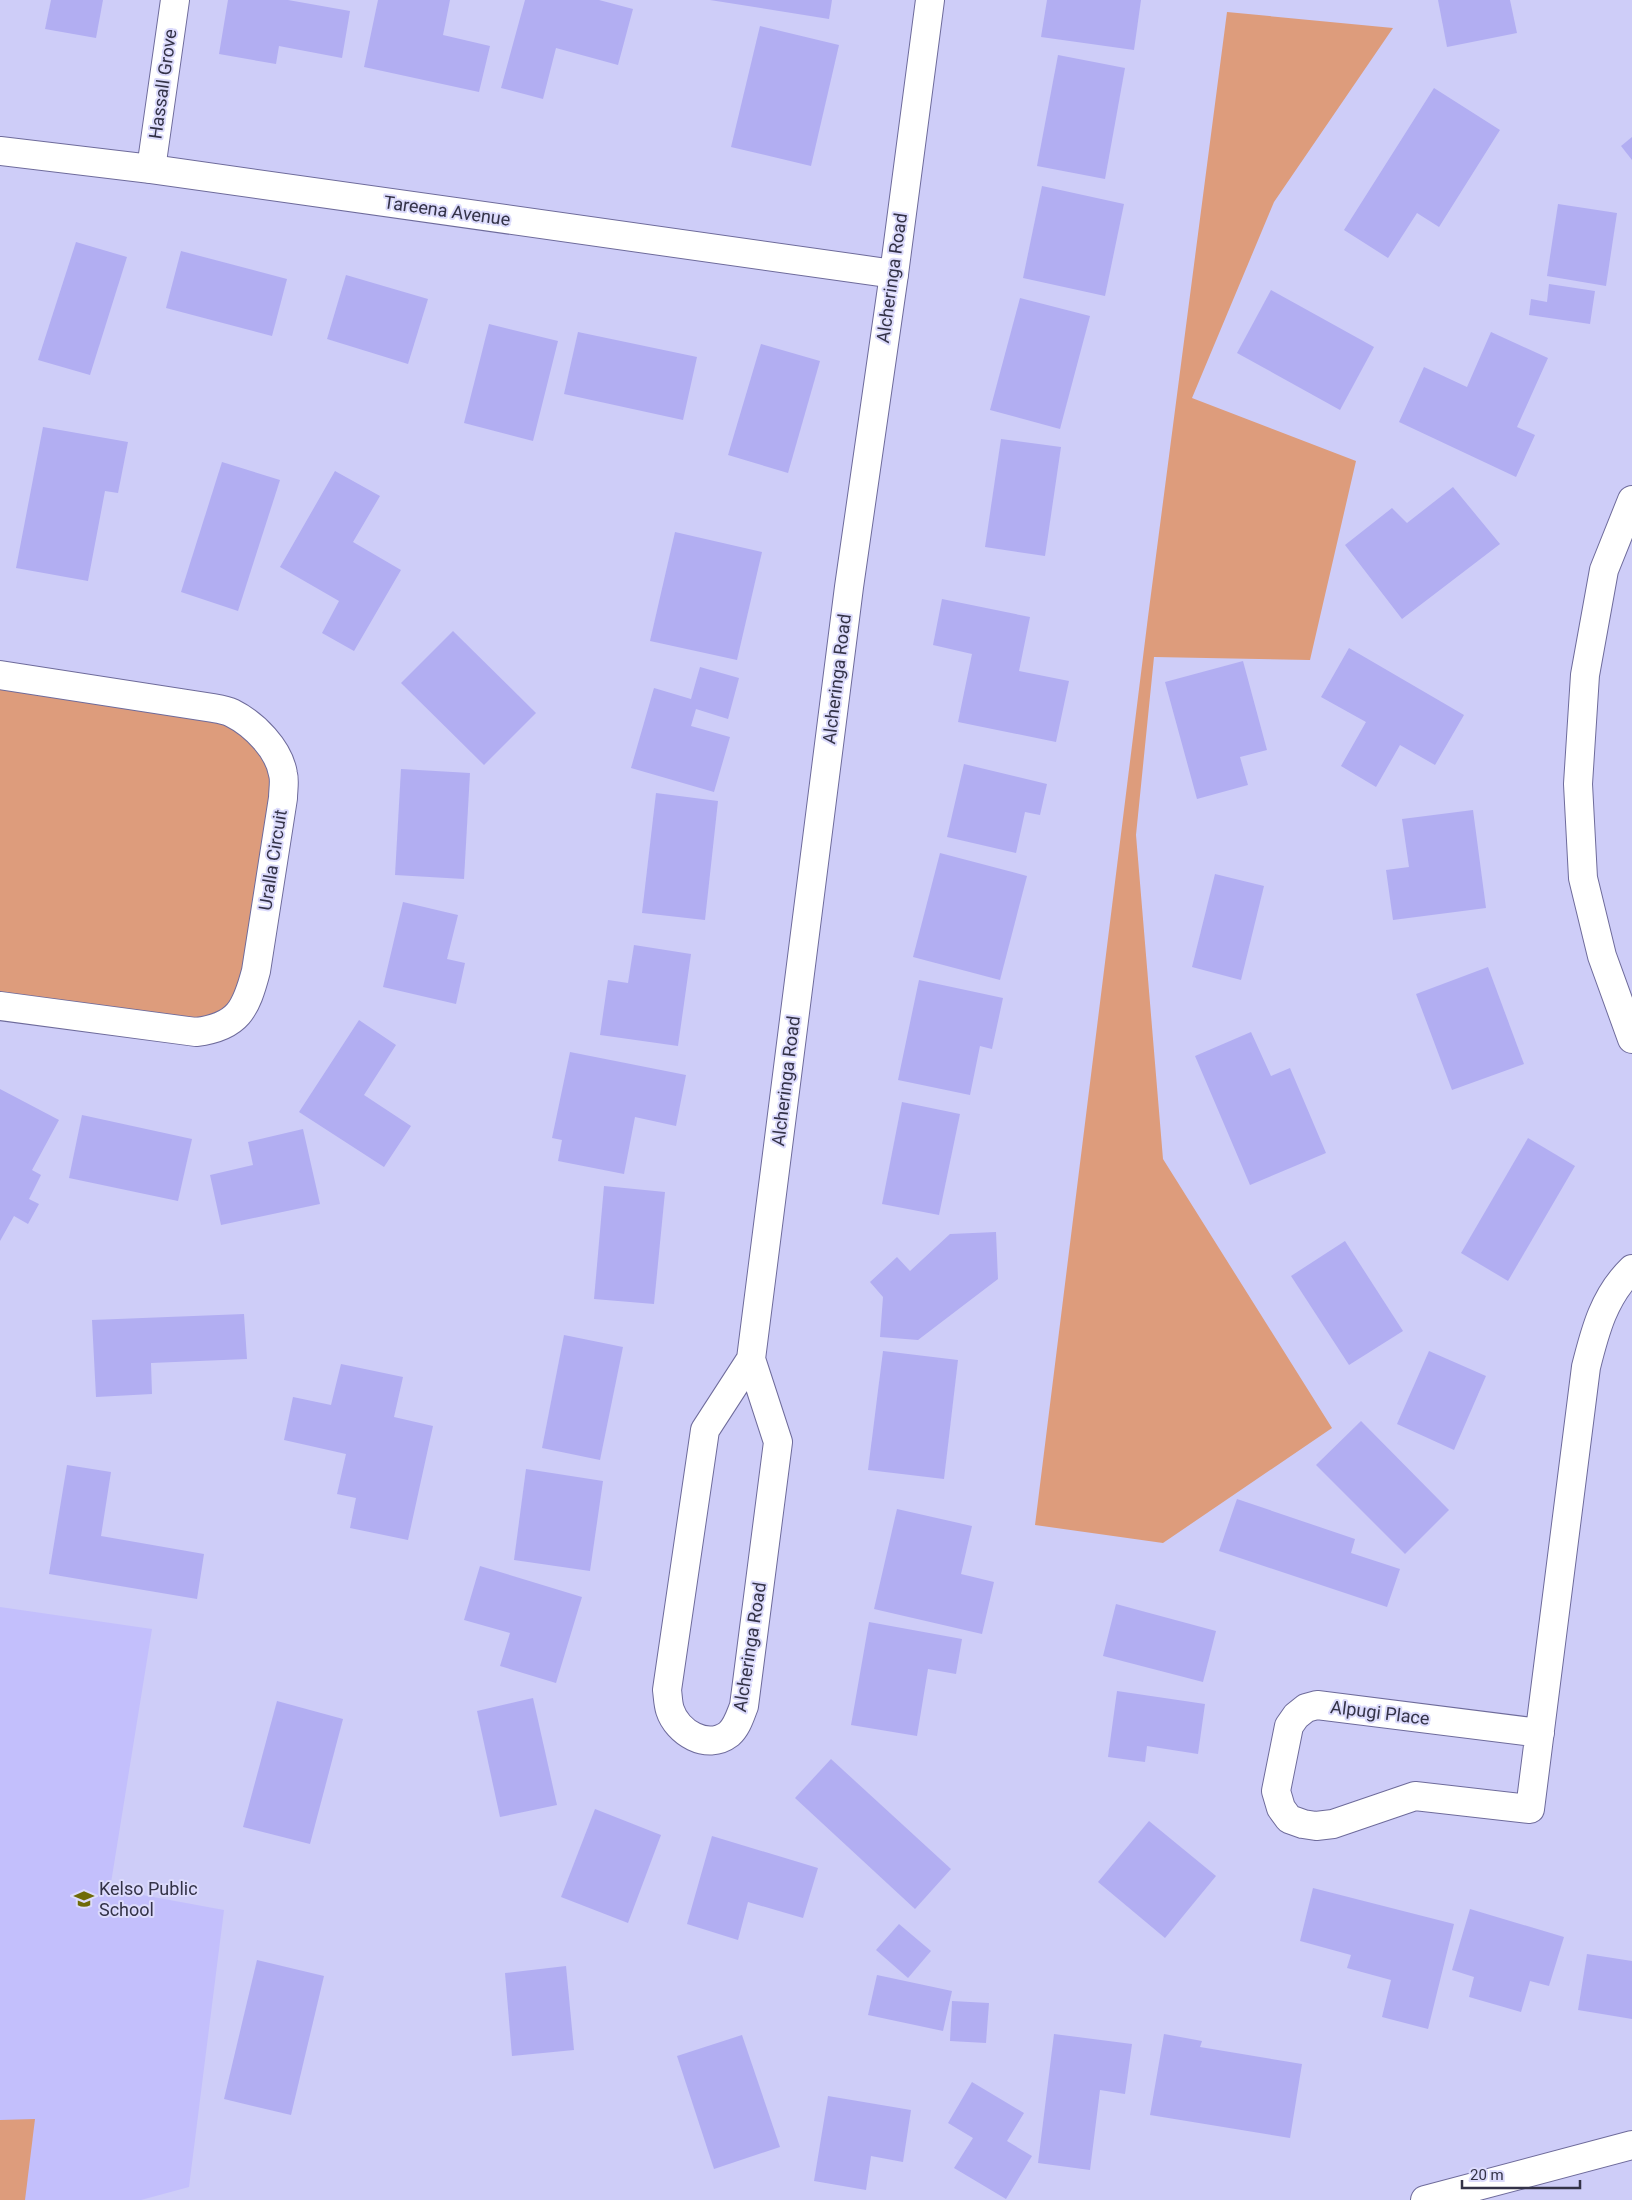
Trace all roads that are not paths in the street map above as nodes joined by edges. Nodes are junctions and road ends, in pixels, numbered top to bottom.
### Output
1 (174, 0) edge
2 (930, 0) edge
3 (0, 151) edge
4 (150, 169) junction
5 (894, 274) junction
6 (1632, 500) edge
7 (0, 675) edge
8 (0, 1006) edge
9 (1632, 1040) edge
10 (1632, 1269) edge
11 (751, 1359) junction
12 (1540, 1733) junction
13 (1632, 2145) edge
14 (1425, 2200) edge

1 - 4 street, Hassall Grove
2 - 5 street, Alcheringa Road
3 - 4 street, Tareena Avenue
4 - 5 street, Tareena Avenue
5 - 11 street, Alcheringa Road
6 - 9 street
7 - 8 street, Uralla Circuit
10 - 12 street, Alpugi Place
11 - 11 street, Alcheringa Road
12 - 12 street, Alpugi Place
13 - 14 street

